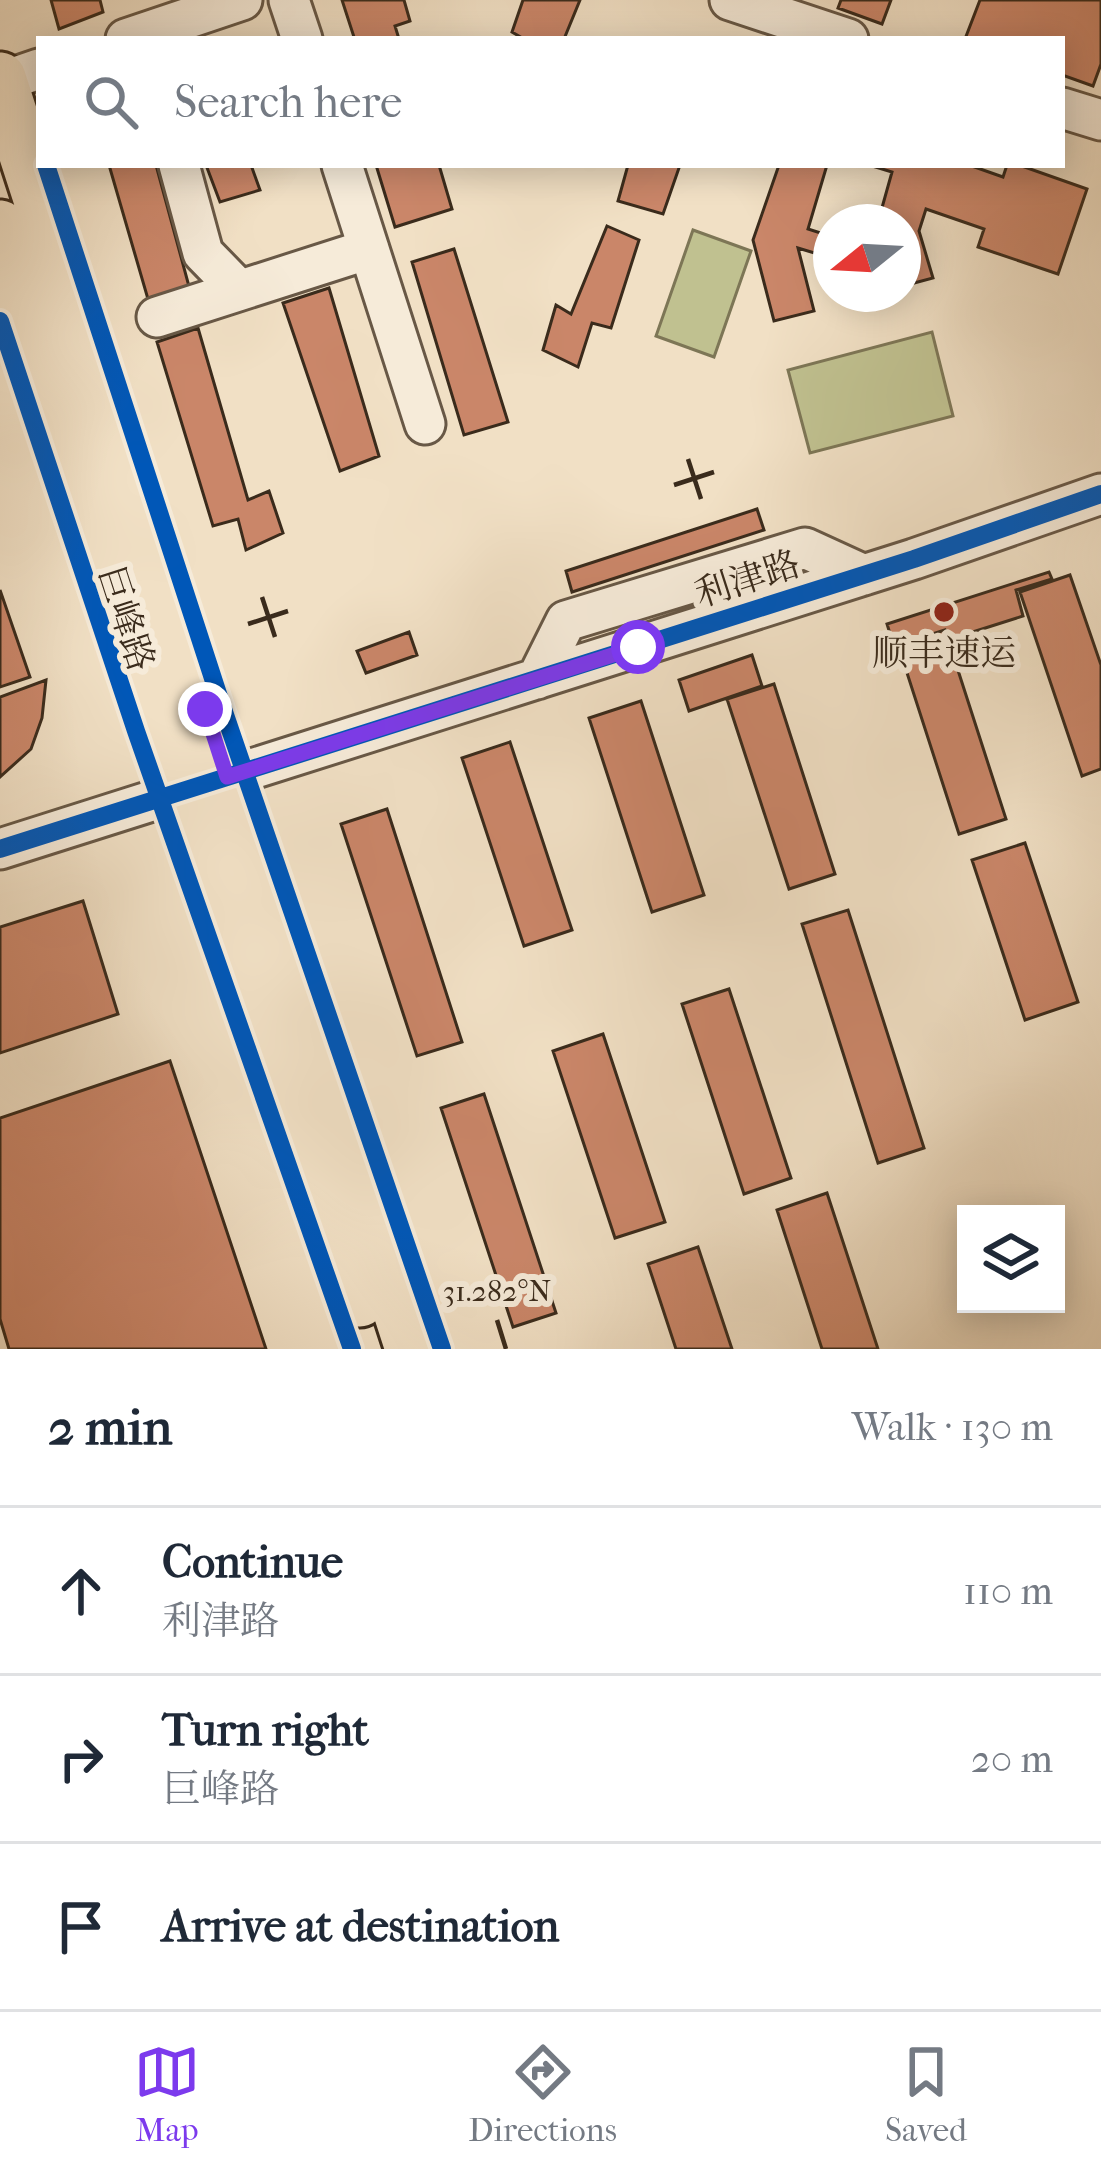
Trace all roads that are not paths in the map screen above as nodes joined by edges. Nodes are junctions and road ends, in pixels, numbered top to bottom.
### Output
1 (242, 0) edge
2 (289, 0) edge
3 (730, 0) edge
4 (146, 28) edge
5 (301, 36) edge
6 (839, 36) edge
7 (36, 70) edge
8 (1, 80) edge
9 (1065, 109) edge
10 (1101, 120) edge
11 (180, 168) edge
12 (343, 168) edge
13 (0, 226) edge
14 (369, 249) junction
15 (239, 290) junction
16 (157, 317) dead end
17 (425, 424) dead end
18 (1098, 486) edge
19 (205, 784) junction
20 (0, 849) edge
21 (377, 1349) edge
22 (411, 1349) edge

1 - 4 street
2 - 5 street
3 - 6 street
7 - 8 street
8 - 19 main road, 巨峰路
9 - 10 street
11 - 15 street
12 - 14 street
13 - 19 main road, 巨峰路
14 - 15 street
14 - 17 street
15 - 16 street
18 - 19 street, 利津路
19 - 20 street, 利津路
19 - 21 main road, 巨峰路
19 - 22 main road, 巨峰路

